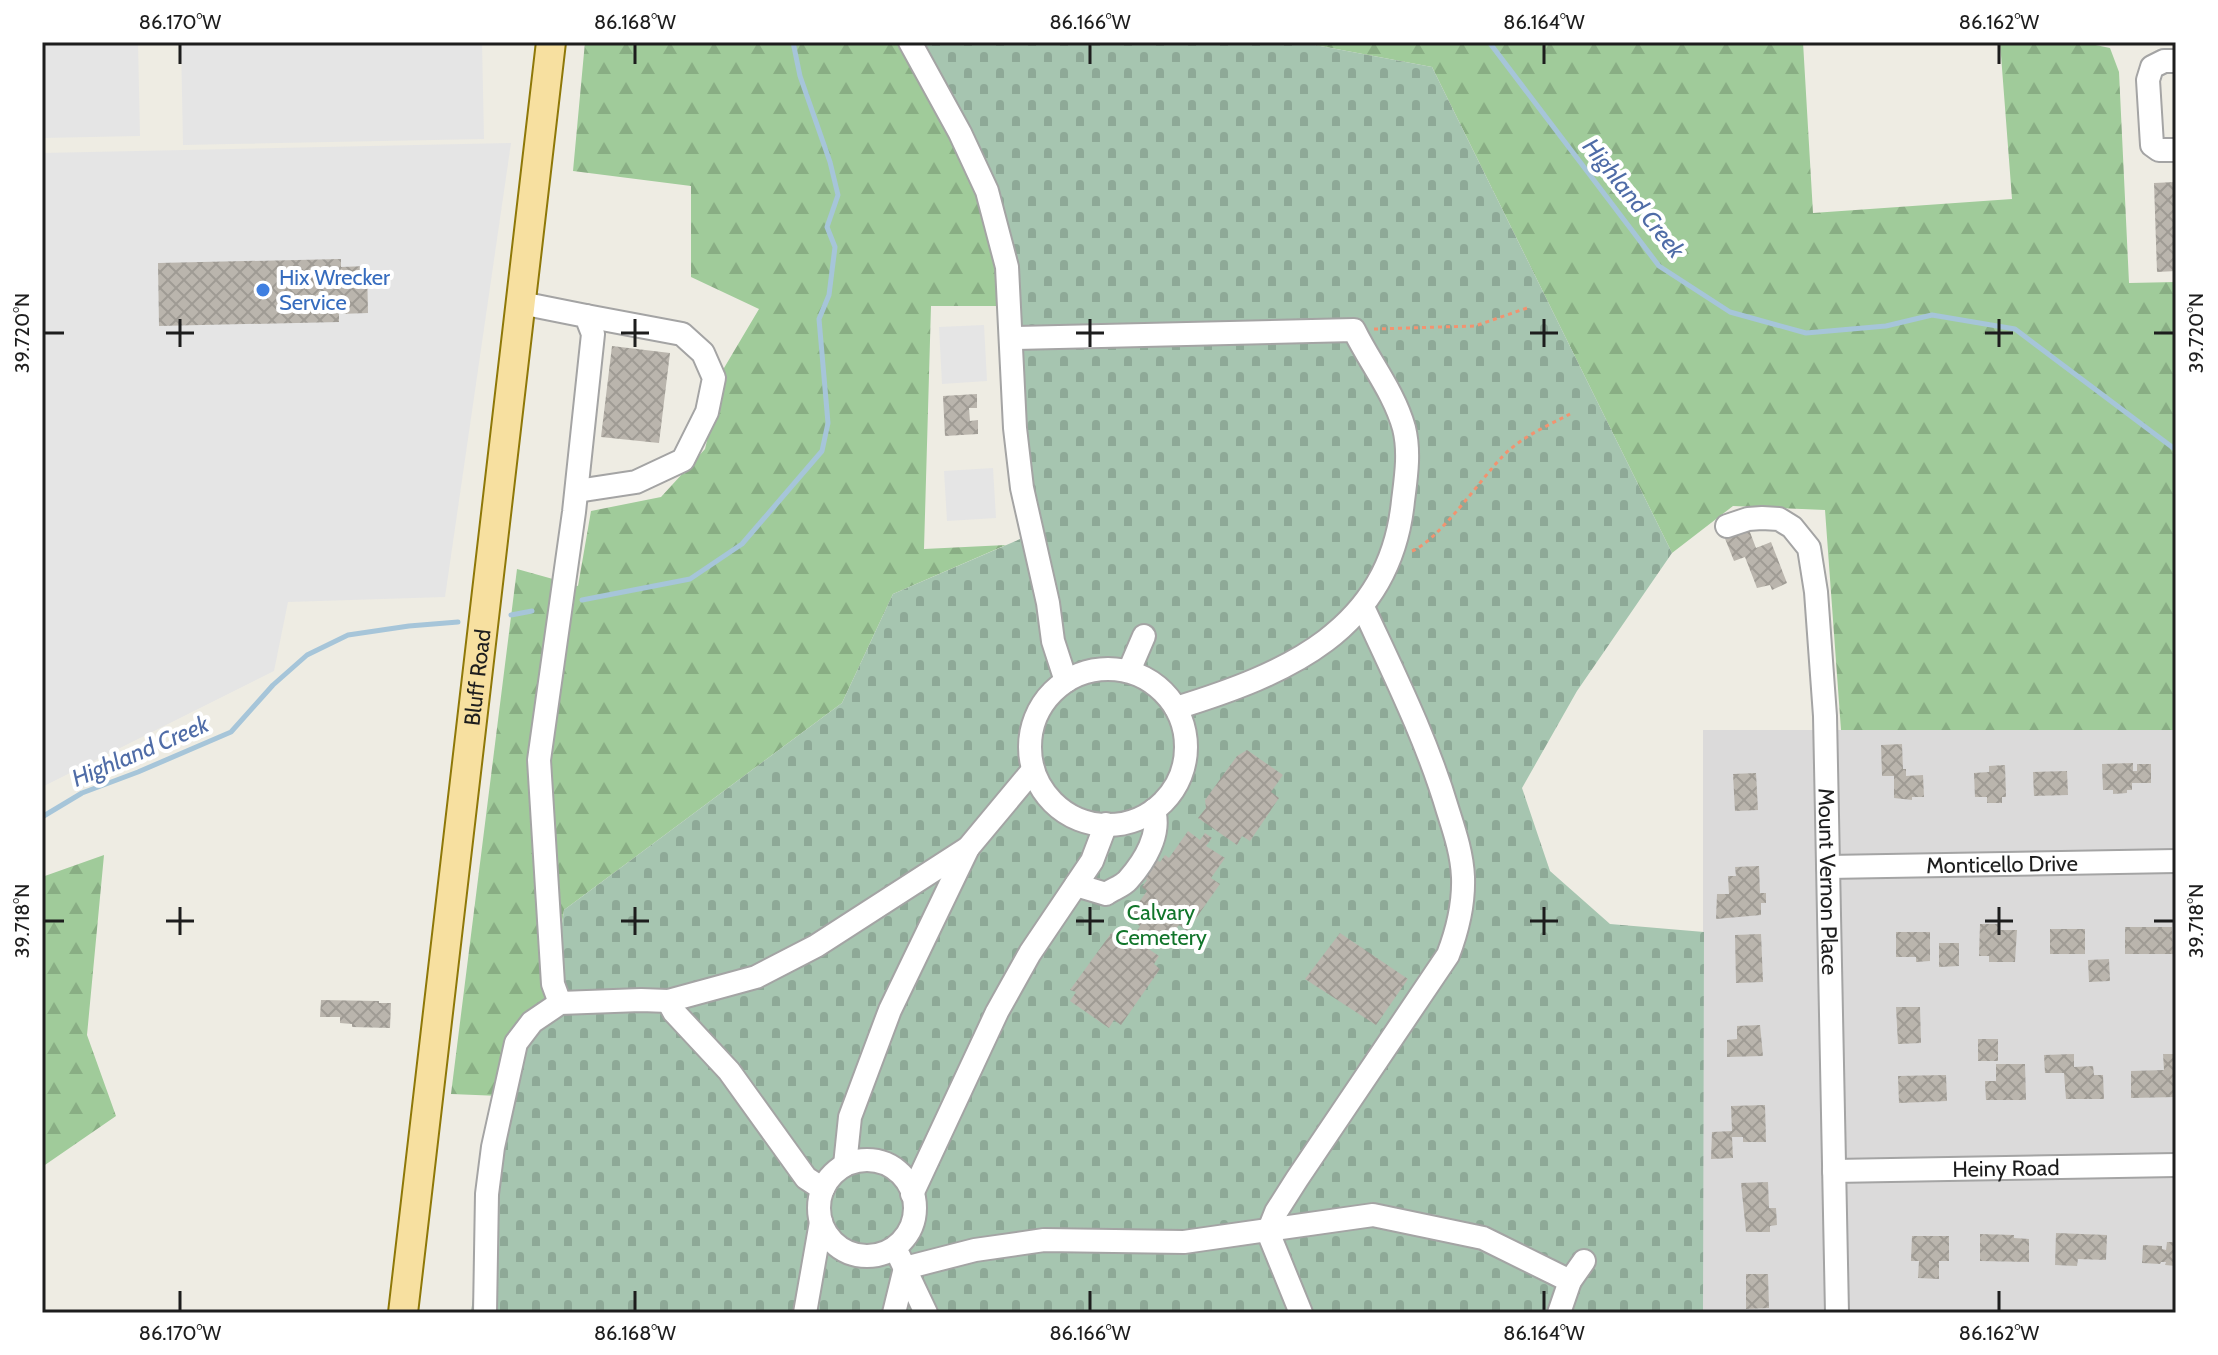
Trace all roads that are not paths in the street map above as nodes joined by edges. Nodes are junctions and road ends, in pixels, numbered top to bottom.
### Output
1 (551, 42) edge
2 (910, 42) edge
3 (2176, 61) edge
4 (2176, 150) edge
5 (521, 303) junction
6 (586, 316) junction
7 (1011, 338) junction
8 (577, 491) junction
9 (1727, 526) dead end
10 (1363, 607) junction
11 (1144, 636) dead end
12 (1129, 671) junction
13 (1066, 681) junction
14 (1176, 708) junction
15 (1033, 770) junction
16 (1154, 810) junction
17 (1106, 824) junction
18 (968, 848) junction
19 (2176, 861) edge
20 (1828, 867) junction
21 (1076, 885) junction
22 (668, 1001) junction
23 (560, 1003) junction
24 (845, 1165) junction
25 (2176, 1165) edge
26 (1834, 1171) junction
27 (823, 1189) junction
28 (912, 1194) junction
29 (821, 1222) junction
30 (1268, 1232) junction
31 (894, 1247) junction
32 (1584, 1261) dead end
33 (905, 1268) junction
34 (1570, 1281) junction
35 (403, 1313) edge
36 (485, 1313) edge
37 (805, 1313) edge
38 (894, 1313) edge
39 (926, 1313) edge
40 (1301, 1313) edge
41 (1559, 1313) edge
42 (1837, 1313) edge

1 - 5 main road, Bluff Road
2 - 7 street
3 - 4 street
5 - 6 street
5 - 35 main road, Bluff Road
6 - 8 street
6 - 8 street
7 - 10 street
7 - 13 street
8 - 23 street
9 - 20 street, Mount Vernon Place
10 - 14 street
10 - 30 street
11 - 12 street
12 - 13 street
12 - 14 street
13 - 15 street
14 - 16 street
15 - 17 street
15 - 18 street
16 - 17 street
16 - 21 street
17 - 21 street
18 - 22 street
18 - 24 street
19 - 20 street, Monticello Drive
20 - 26 street, Mount Vernon Place
21 - 28 street
22 - 23 street
22 - 27 street
23 - 36 street
24 - 27 street
24 - 28 street
25 - 26 street, Heiny Road
26 - 42 street, Mount Vernon Place
27 - 29 street
28 - 31 street
29 - 31 street
29 - 37 street
30 - 33 street
30 - 34 street
30 - 40 street
31 - 33 street
32 - 34 street
33 - 38 street
33 - 39 street
34 - 41 street

